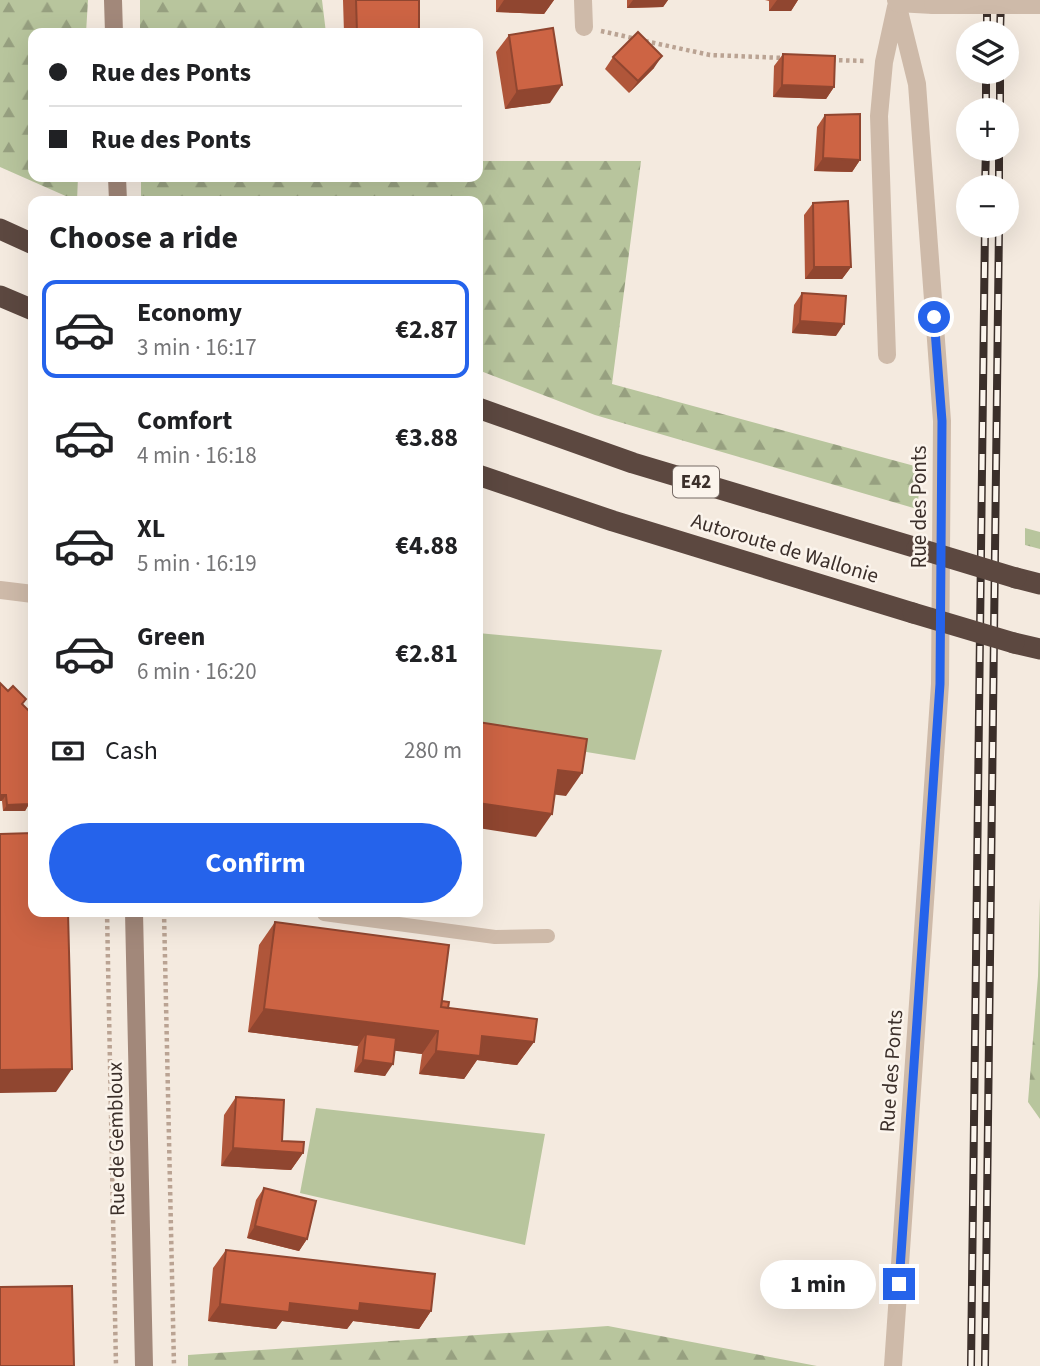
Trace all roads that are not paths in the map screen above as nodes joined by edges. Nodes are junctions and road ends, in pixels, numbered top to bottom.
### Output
1 (113, 0) edge
2 (583, 0) edge
3 (896, 2) edge
4 (1040, 5) edge
5 (584, 27) road end
6 (114, 28) edge
7 (0, 229) edge
8 (28, 242) edge
9 (0, 296) edge
10 (28, 308) edge
11 (887, 355) dead end
12 (483, 410) edge
13 (483, 477) edge
14 (1040, 584) edge
15 (0, 590) edge
16 (28, 593) edge
17 (1040, 649) edge
18 (134, 917) edge
19 (346, 917) edge
20 (548, 936) dead end
21 (144, 1366) edge
22 (893, 1366) edge

1 - 6 main road
2 - 5 street
3 - 4 street, bridge
3 - 11 street
3 - 22 street, Rue des Ponts
7 - 8 highway
9 - 10 highway
12 - 14 highway, Autoroute de Wallonie / E42, bridge
13 - 17 highway, Autoroute de Wallonie, bridge
15 - 16 street
18 - 21 main road, Rue de Gembloux
19 - 20 lane

